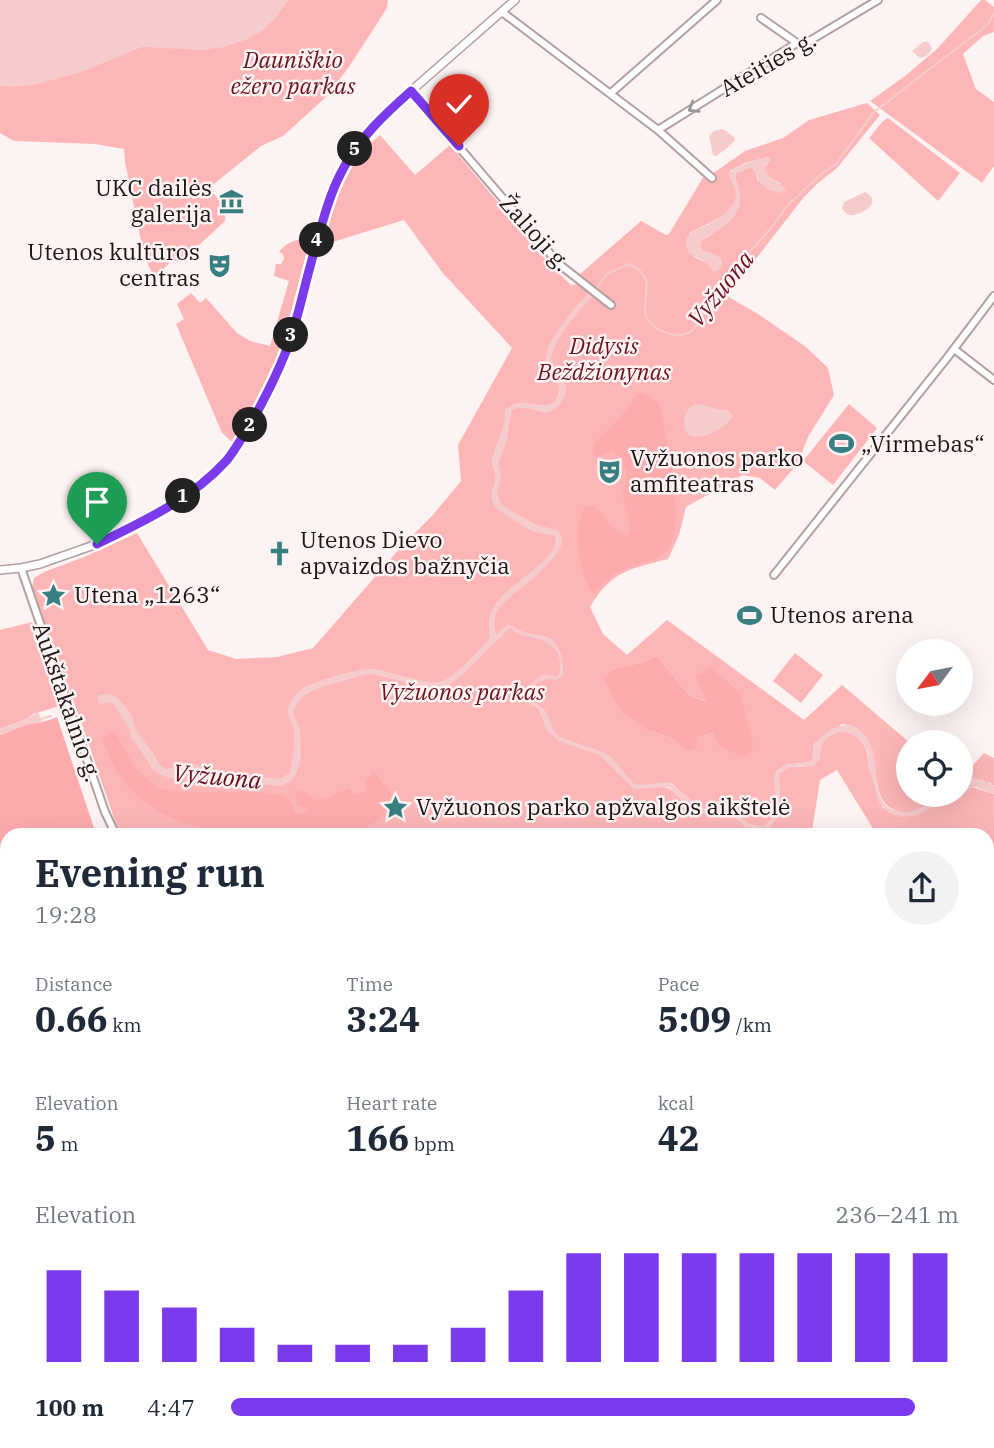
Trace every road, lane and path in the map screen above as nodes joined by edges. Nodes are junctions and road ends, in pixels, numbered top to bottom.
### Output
1 (515, 0) edge
2 (717, 0) edge
3 (878, 0) edge
4 (502, 12) junction
5 (761, 18) dead end
6 (797, 43) junction
7 (411, 91) junction
8 (611, 93) junction
9 (658, 130) junction
10 (712, 178) dead end
11 (994, 296) edge
12 (611, 305) dead end
13 (954, 349) junction
14 (994, 380) edge
15 (21, 568) junction
16 (0, 570) edge
17 (775, 575) dead end
18 (113, 828) edge

1 - 4 street
2 - 8 street
3 - 6 street, Ateities g.
4 - 7 street
4 - 8 street
5 - 6 street
6 -> 9 street, Ateities g.
7 - 12 street, Žalioji g.
7 - 15 street
8 - 9 street
9 - 10 street
11 - 13 street
13 - 14 street
13 - 17 street
15 - 16 street
15 - 18 street, Aukštakalnio g.

